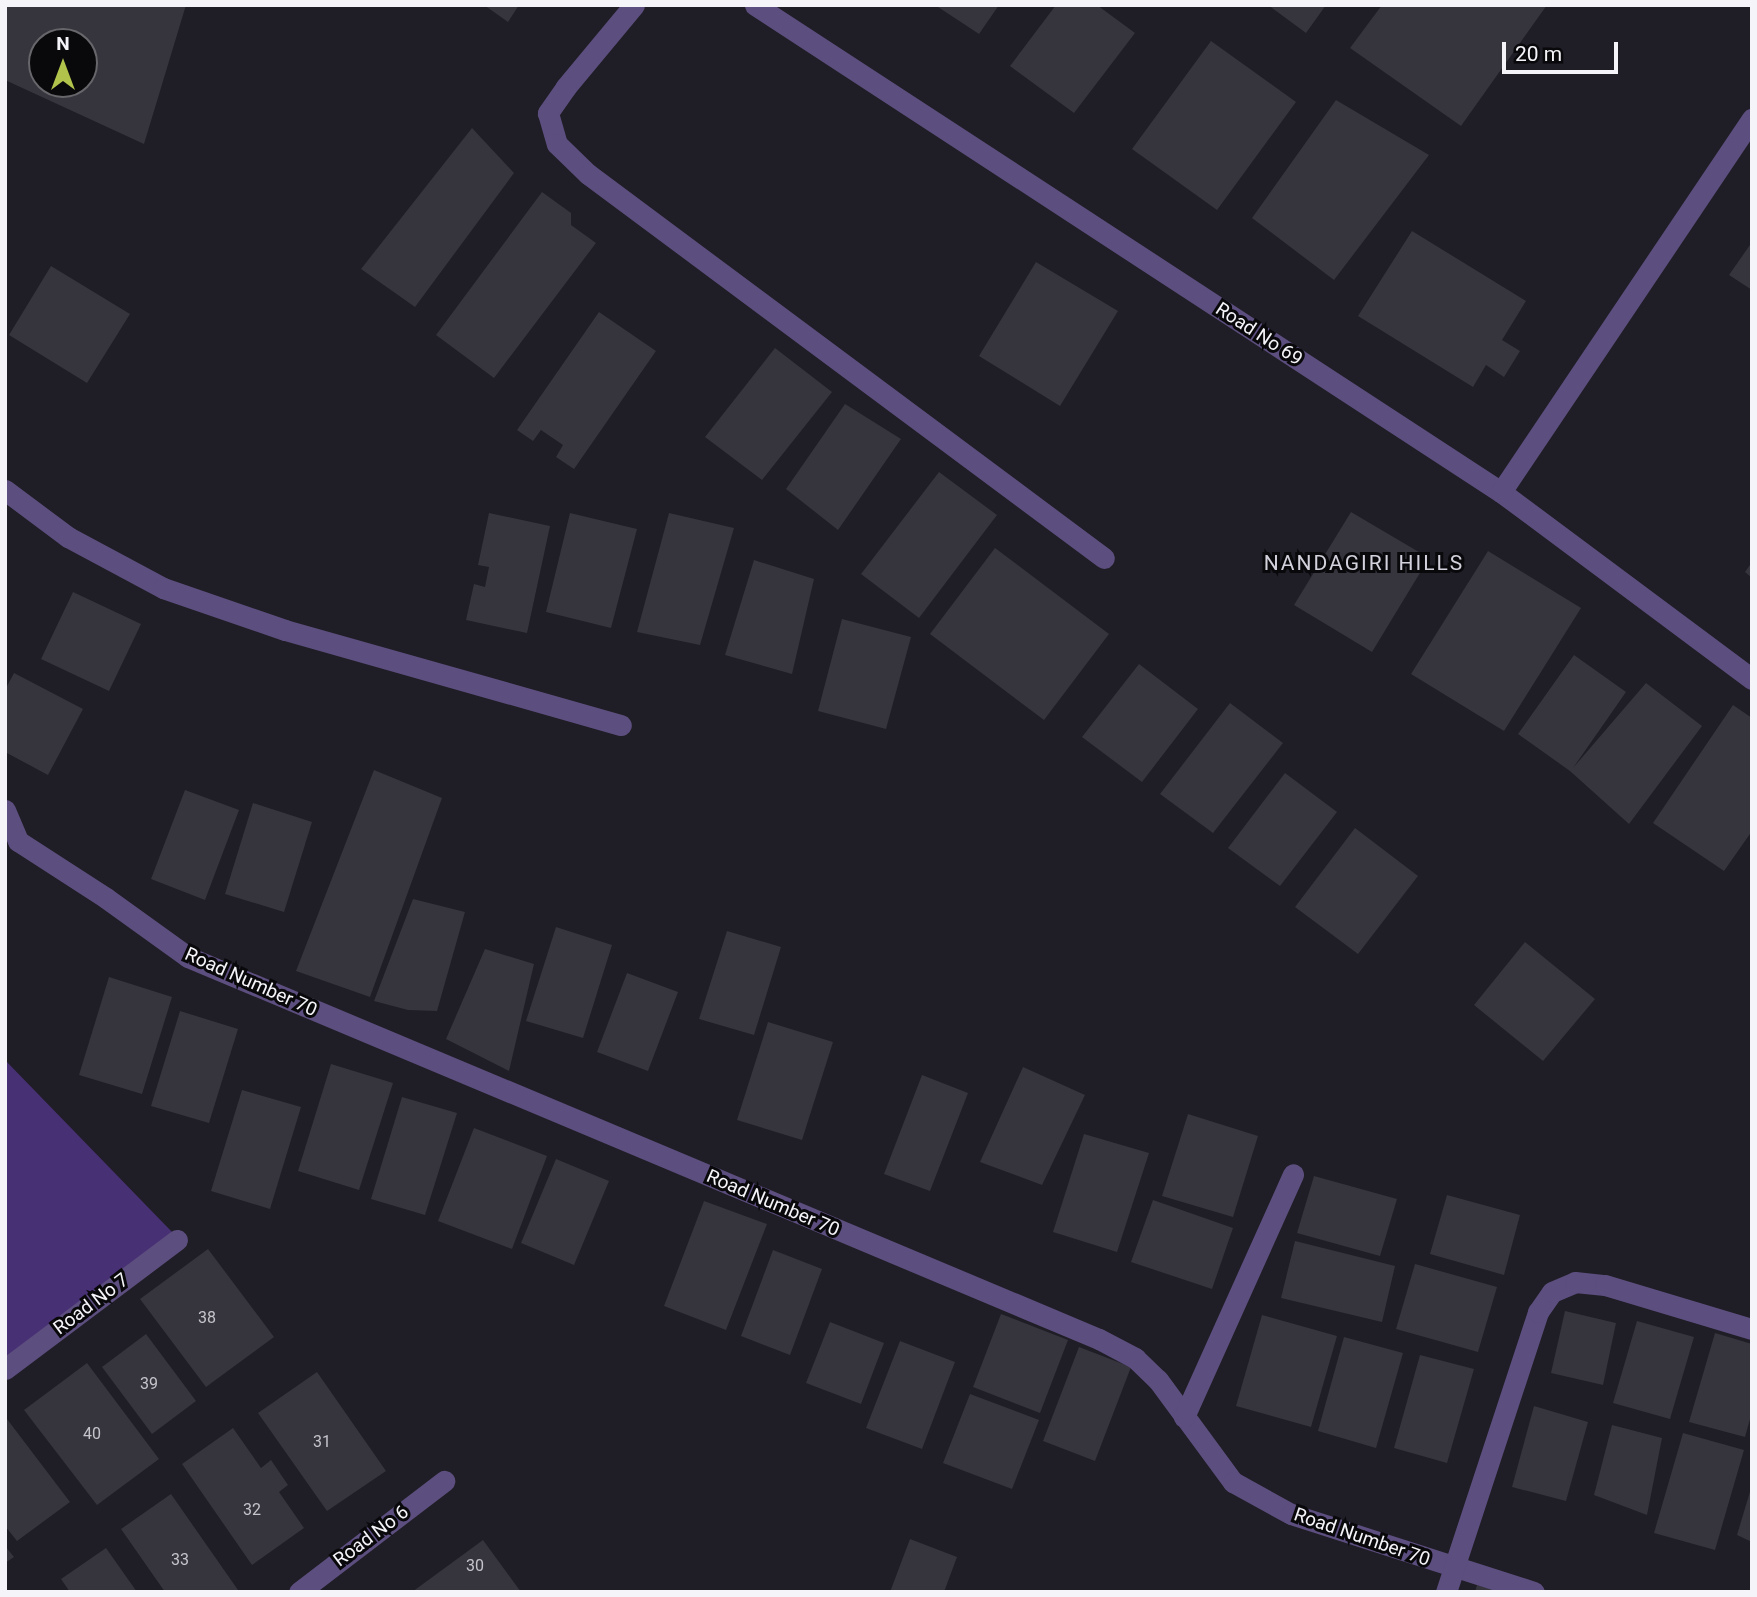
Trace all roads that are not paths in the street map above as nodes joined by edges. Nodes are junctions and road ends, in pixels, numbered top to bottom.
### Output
1 (634, 5) edge
2 (755, 5) edge
3 (1752, 118) edge
4 (5, 490) edge
5 (1501, 492) junction
6 (1104, 558) dead end
7 (1752, 679) edge
8 (621, 725) dead end
9 (5, 810) edge
10 (12, 839) edge
11 (1293, 1174) dead end
12 (177, 1240) dead end
13 (1752, 1329) edge
14 (5, 1369) edge
15 (1184, 1417) junction
16 (444, 1481) dead end
17 (1454, 1569) junction
18 (299, 1592) edge
19 (1446, 1592) edge
20 (1534, 1592) edge

1 - 6 street
2 - 5 street, Road No 69
3 - 5 street
4 - 8 street
5 - 7 street, Road No 69
9 - 10 street, Road Number 70
10 - 15 street, Road Number 70
11 - 15 street
12 - 14 street, Road No 7
13 - 17 street
15 - 17 street, Road Number 70
16 - 18 street, Road No 6
17 - 19 street
17 - 20 street, Road Number 70

